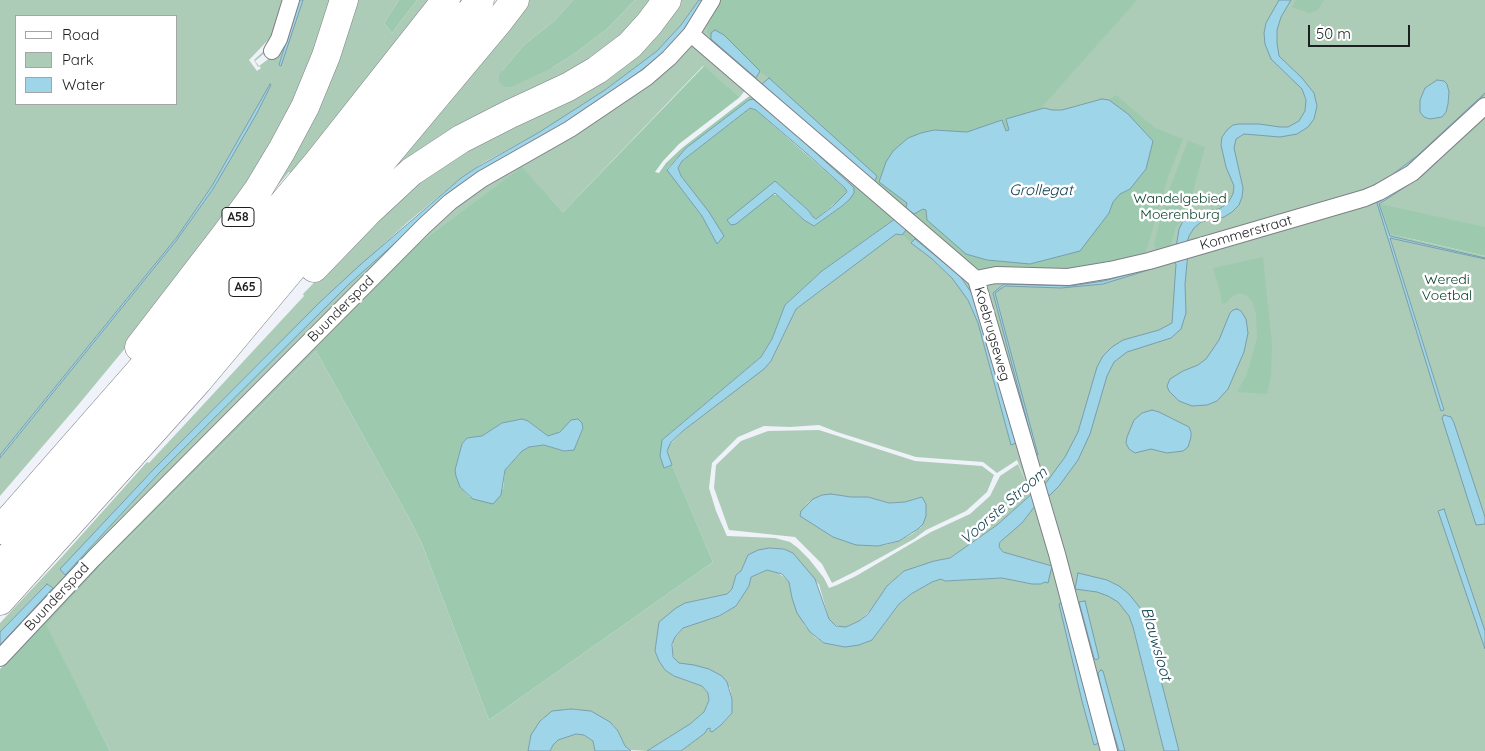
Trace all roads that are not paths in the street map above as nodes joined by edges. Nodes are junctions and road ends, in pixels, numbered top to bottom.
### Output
1 (291, 0) edge
2 (344, 0) edge
3 (446, 0) edge
4 (480, 0) edge
5 (515, 0) edge
6 (668, 0) edge
7 (712, 0) edge
8 (691, 34) junction
9 (272, 51) dead end
10 (1485, 106) edge
11 (976, 279) junction
12 (198, 381) junction
13 (100, 416) junction
14 (0, 530) edge
15 (0, 567) edge
16 (0, 601) edge
17 (0, 658) edge
18 (1109, 751) edge

1 - 9 street
2 - 13 highway, A58
3 - 13 highway, A65
4 - 15 highway, A65
5 - 12 highway, A65
6 - 12 highway, A65
7 - 8 street, Buunderspad
8 - 11 street, Koebrugseweg
8 - 17 street, Buunderspad
10 - 11 street, Kommerstraat
11 - 18 street, Koebrugseweg
12 - 16 highway, A65
13 - 14 highway, A65

